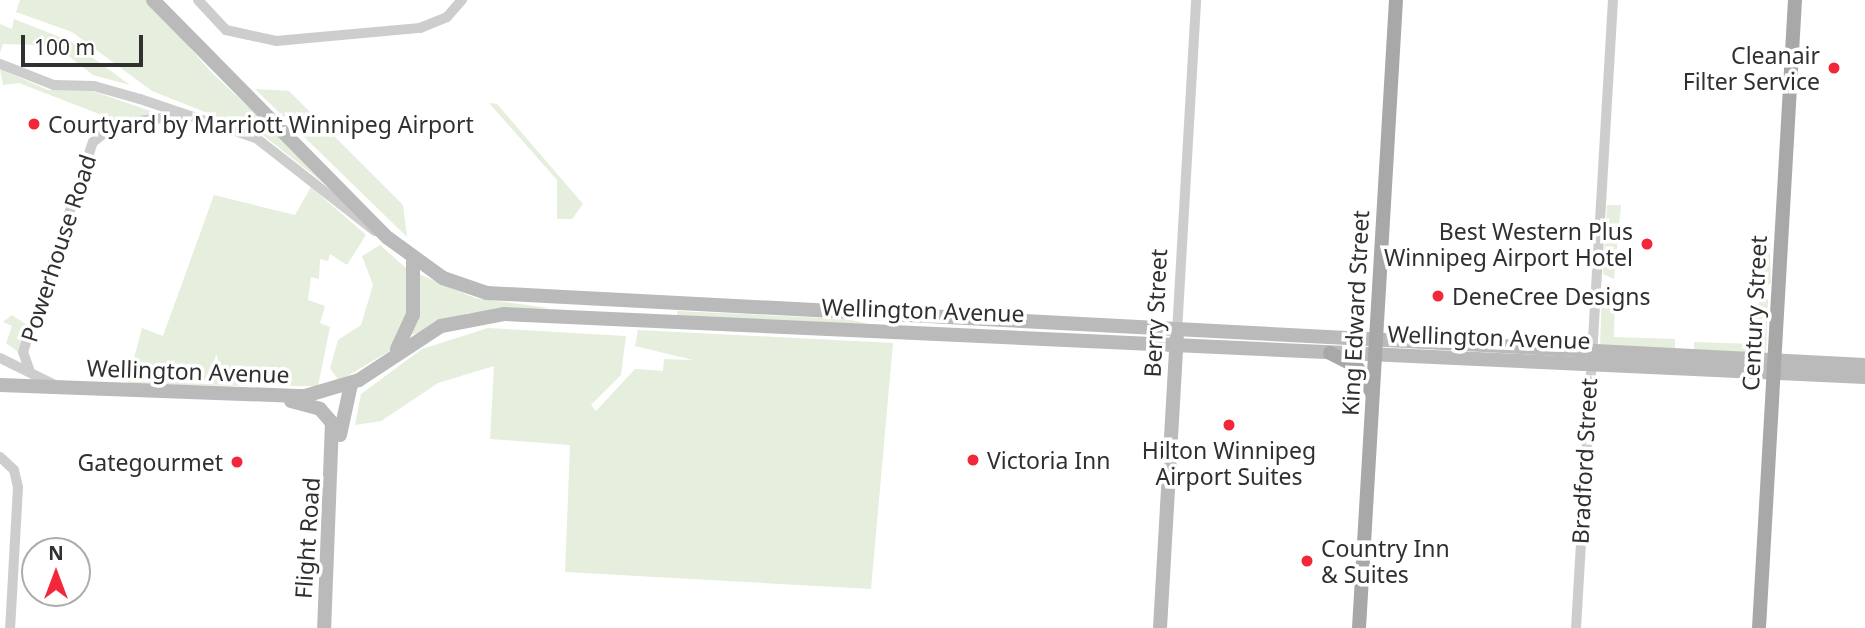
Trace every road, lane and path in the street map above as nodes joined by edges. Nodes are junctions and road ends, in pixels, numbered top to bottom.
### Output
1 (153, 0) edge
2 (198, 0) edge
3 (461, 0) edge
4 (1196, 0) edge
5 (1395, 0) edge
6 (1613, 0) edge
7 (1795, 0) edge
8 (0, 64) edge
9 (188, 115) junction
10 (388, 238) junction
11 (413, 258) junction
12 (906, 325) junction
13 (1177, 338) junction
14 (1376, 349) junction
15 (1330, 353) junction
16 (393, 356) junction
17 (0, 358) edge
18 (1590, 358) junction
19 (1865, 365) edge
20 (1773, 366) junction
21 (30, 372) junction
22 (1865, 377) edge
23 (351, 384) junction
24 (0, 385) edge
25 (87, 391) junction
26 (1373, 394) junction
27 (279, 398) junction
28 (336, 450) junction
29 (0, 457) edge
30 (10, 628) edge
31 (324, 628) edge
32 (1160, 628) edge
33 (1359, 628) edge
34 (1576, 628) edge
35 (1759, 628) edge

1 - 10 main road, Wellington Avenue
2 - 3 street
4 - 13 street, Berry Street
5 - 14 main road, King Edward Street
6 - 18 street, Bradford Street
7 - 20 main road, Century Street
8 - 9 street, Wellington Avenue
9 - 10 street, Wellington Avenue
9 - 21 street, Powerhouse Road
10 - 11 main road, Wellington Avenue
11 - 12 main road, Wellington Avenue
11 - 16 main road
12 - 13 main road, Wellington Avenue
12 - 16 main road, Wellington Avenue
13 - 14 main road, Wellington Avenue
13 - 15 main road, Wellington Avenue
13 - 32 main road, Berry Street
14 - 15 main road, Wellington Avenue
14 - 18 main road, Wellington Avenue
14 - 26 main road, King Edward Street
15 - 26 main road
16 - 23 main road, Wellington Avenue
17 - 21 street
18 - 20 main road, Wellington Avenue
18 - 34 street, Bradford Street
19 - 20 main road, Wellington Avenue
20 - 22 main road, Wellington Avenue
20 - 35 main road, Century Street
21 - 25 street
23 - 27 main road, Wellington Avenue
23 - 28 main road
24 - 25 main road, Wellington Avenue
25 - 27 main road, Wellington Avenue
26 - 33 main road, King Edward Street
27 - 28 main road
28 - 31 main road, Flight Road
29 - 30 street

